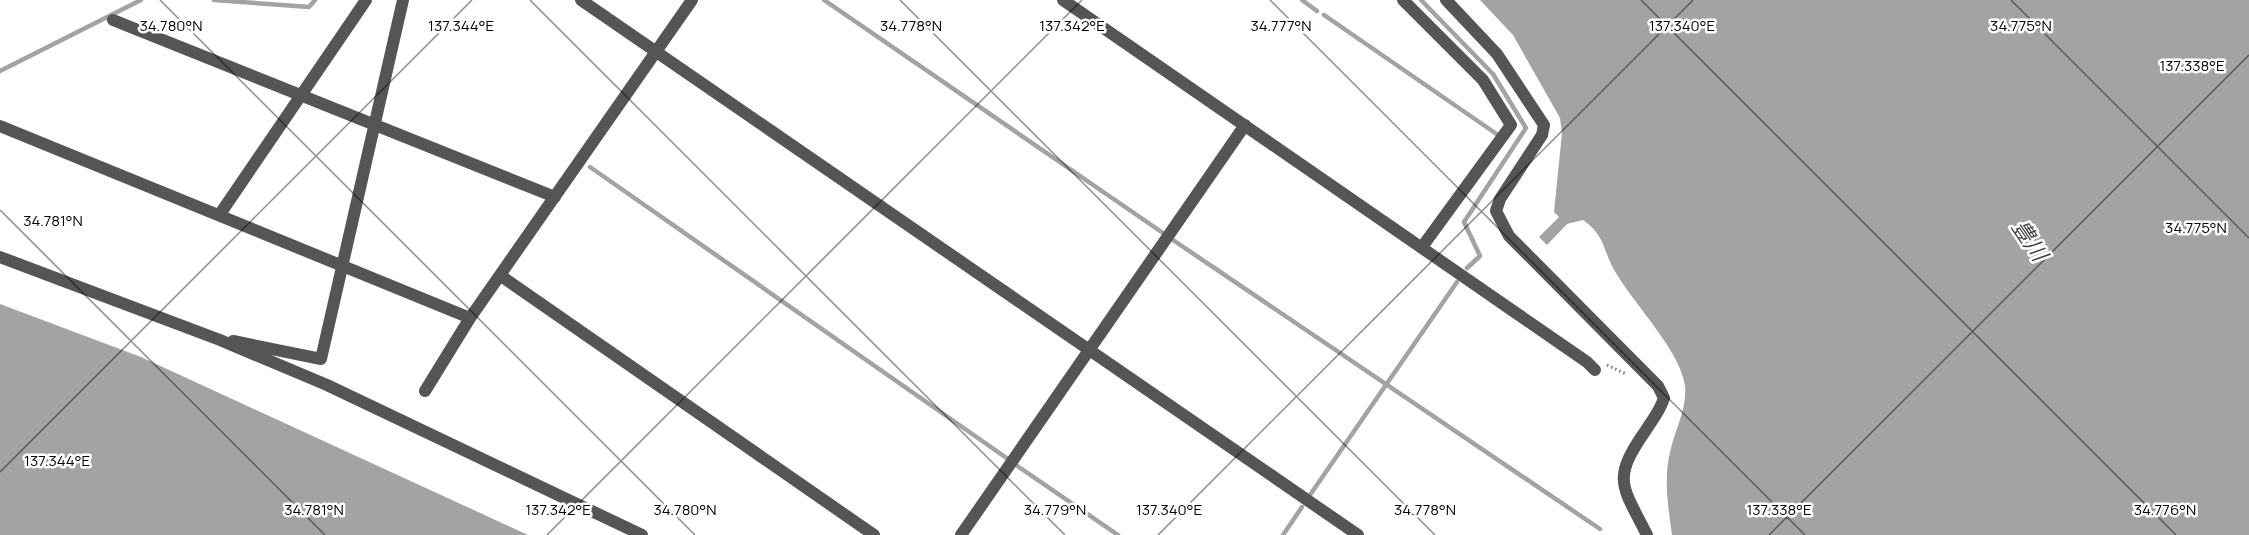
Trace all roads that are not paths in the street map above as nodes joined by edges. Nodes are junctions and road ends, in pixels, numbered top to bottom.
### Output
1 (366, 0) edge
2 (403, 0) edge
3 (581, 0) edge
4 (692, 0) edge
5 (1063, 0) edge
6 (1403, 0) edge
7 (1446, 0) edge
8 (114, 20) dead end
9 (656, 52) junction
10 (299, 96) junction
11 (1245, 125) junction
12 (0, 126) edge
13 (375, 126) junction
14 (555, 197) junction
15 (220, 214) junction
16 (1422, 247) junction
17 (0, 257) edge
18 (344, 265) junction
19 (501, 276) junction
20 (471, 318) junction
21 (220, 340) junction
22 (1088, 350) junction
23 (1595, 370) road end
24 (425, 391) dead end
25 (642, 535) edge
26 (874, 535) edge
27 (962, 535) edge
28 (1358, 535) edge
29 (1647, 535) edge

1 - 10 street
2 - 13 street
3 - 9 street
4 - 9 street
5 - 11 street
6 - 16 street
7 - 29 street
8 - 10 street
9 - 14 street
9 - 22 street
10 - 13 street
10 - 15 street
11 - 16 street
11 - 22 street
12 - 15 street
13 - 14 street
13 - 18 street
14 - 19 street
15 - 18 street
16 - 23 street
17 - 21 street
18 - 20 street
18 - 21 street
19 - 20 street
19 - 26 street
20 - 24 street
21 - 25 street
22 - 27 street
22 - 28 street

